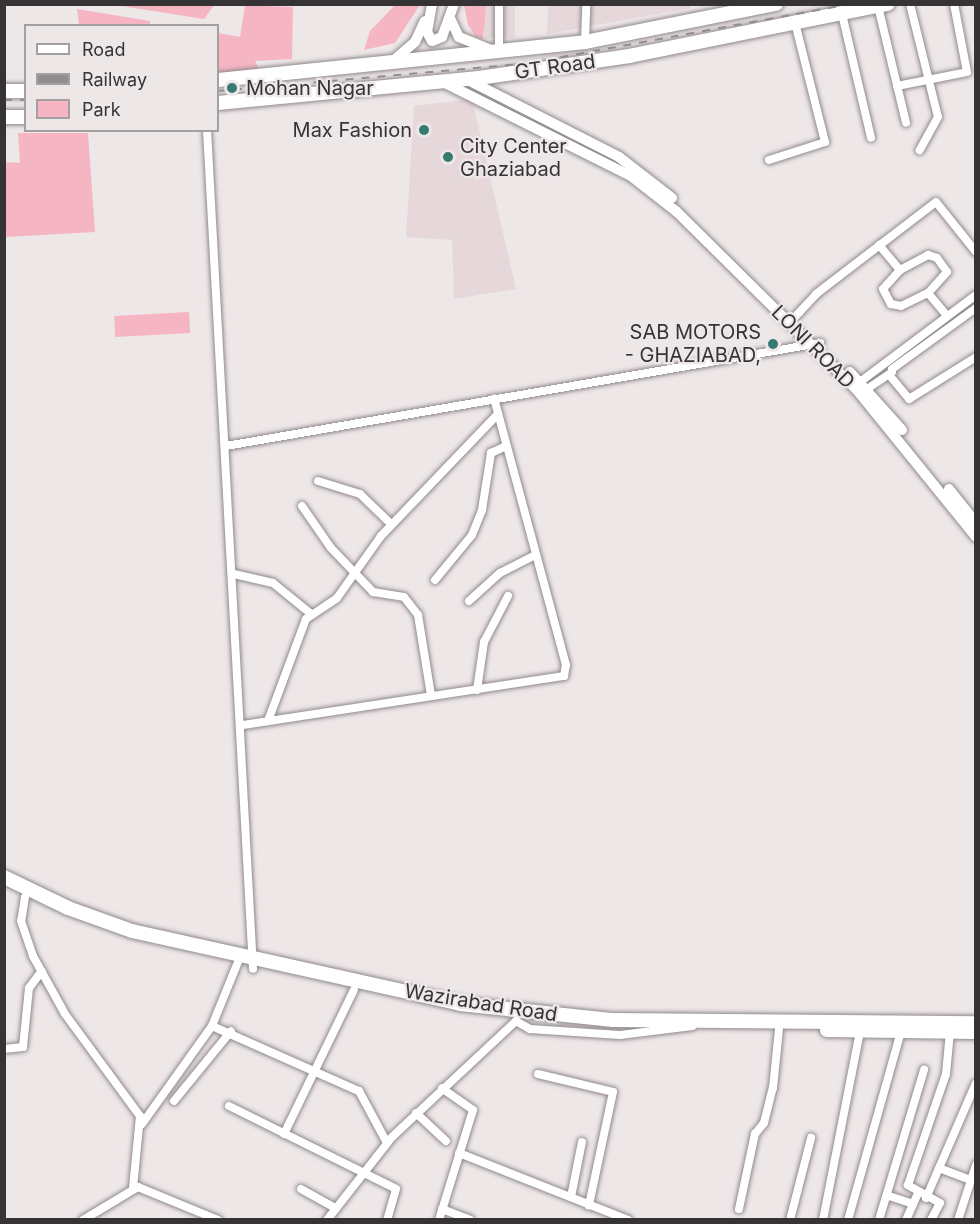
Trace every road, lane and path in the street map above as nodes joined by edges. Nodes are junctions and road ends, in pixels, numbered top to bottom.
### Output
1 (431, 4) edge
2 (454, 4) edge
3 (499, 4) edge
4 (586, 4) edge
5 (776, 4) edge
6 (910, 4) edge
7 (954, 4) edge
8 (883, 5) edge
9 (842, 14) junction
10 (450, 18) junction
11 (795, 23) junction
12 (585, 42) junction
13 (499, 51) junction
14 (390, 63) junction
15 (465, 78) junction
16 (219, 80) edge
17 (436, 80) junction
18 (929, 80) junction
19 (897, 86) junction
20 (4, 91) edge
21 (24, 91) edge
22 (219, 103) edge
23 (4, 117) edge
24 (24, 117) edge
25 (906, 123) dead end
26 (207, 132) edge
27 (871, 138) dead end
28 (920, 150) dead end
29 (769, 160) dead end
30 (634, 173) junction
31 (879, 244) junction
32 (975, 252) edge
33 (724, 253) junction
34 (900, 270) junction
35 (928, 293) junction
36 (975, 295) edge
37 (975, 308) edge
38 (947, 316) junction
39 (794, 318) junction
40 (816, 344) junction
41 (975, 357) edge
42 (886, 371) junction
43 (863, 386) junction
44 (494, 399) junction
45 (498, 414) junction
46 (226, 446) junction
47 (506, 446) junction
48 (318, 481) dead end
49 (302, 506) dead end
50 (975, 523) edge
51 (391, 524) junction
52 (975, 537) edge
53 (534, 556) junction
54 (352, 569) junction
55 (234, 574) junction
56 (435, 580) dead end
57 (508, 596) dead end
58 (469, 601) dead end
59 (311, 614) junction
60 (477, 690) junction
61 (431, 695) junction
62 (268, 721) junction
63 (243, 725) junction
64 (4, 877) edge
65 (4, 886) edge
66 (26, 897) junction
67 (246, 963) junction
68 (42, 971) junction
69 (354, 990) junction
70 (516, 1017) junction
71 (975, 1023) edge
72 (212, 1026) junction
73 (779, 1029) junction
74 (231, 1031) junction
75 (860, 1031) junction
76 (901, 1031) junction
77 (950, 1032) junction
78 (975, 1032) edge
79 (5, 1049) edge
80 (4, 1054) edge
81 (313, 1070) junction
82 (924, 1070) dead end
83 (538, 1074) dead end
84 (176, 1075) junction
85 (975, 1083) edge
86 (186, 1088) junction
87 (442, 1088) junction
88 (174, 1101) dead end
89 (229, 1106) dead end
90 (416, 1113) junction
91 (142, 1124) junction
92 (284, 1134) junction
93 (811, 1138) dead end
94 (446, 1141) dead end
95 (582, 1142) dead end
96 (387, 1143) junction
97 (459, 1153) junction
98 (975, 1165) edge
99 (939, 1168) junction
100 (363, 1172) junction
101 (970, 1180) junction
102 (133, 1188) junction
103 (301, 1189) dead end
104 (890, 1196) junction
105 (571, 1197) junction
106 (922, 1197) junction
107 (913, 1204) junction
108 (589, 1205) junction
109 (333, 1207) junction
110 (442, 1209) junction
111 (739, 1209) dead end
112 (387, 1219) edge
113 (83, 1220) edge
114 (218, 1220) edge
115 (327, 1220) edge
116 (439, 1220) edge
117 (470, 1220) edge
118 (628, 1220) edge
119 (790, 1220) edge
120 (823, 1220) edge
121 (848, 1220) edge
122 (879, 1220) edge
123 (906, 1220) edge
124 (931, 1220) edge
125 (958, 1220) edge

1 - 10 street
1 - 14 street
2 - 10 street
3 - 13 street
4 - 12 street
5 - 12 highway, GT Road
6 - 18 street
7 - 18 street
8 - 9 highway, GT Road
8 - 19 street
9 - 11 highway, GT Road
9 - 27 street
10 - 13 street
11 - 15 highway, GT Road
11 - 29 street
12 - 13 highway, GT Road
13 - 14 highway, GT Road
14 - 16 highway, GT Road
15 - 17 highway, GT Road
15 - 30 street
17 - 22 highway, GT Road
17 - 30 street
18 - 19 street
18 - 28 street
19 - 25 street
20 - 21 highway
23 - 24 highway
26 - 46 street
30 - 33 street, LONI ROAD
31 - 32 street
31 - 34 street
31 - 39 street
33 - 39 street, LONI ROAD
33 - 40 street, LONI ROAD
34 - 35 street
34 - 35 street
35 - 38 street
36 - 38 street
37 - 42 street
38 - 42 street
39 - 40 street, LONI ROAD
40 - 43 street, LONI ROAD
40 - 44 street
40 - 52 street, LONI ROAD
41 - 42 street
42 - 43 street
43 - 50 street, LONI ROAD
44 - 45 street
44 - 46 street
45 - 47 street
45 - 51 street
46 - 55 street
47 - 53 street
47 - 56 street
48 - 51 street
49 - 54 street
51 - 54 street
53 - 58 street
53 - 60 street
54 - 59 street
54 - 61 street
55 - 59 street
55 - 63 street
57 - 60 street
59 - 62 street
60 - 61 street
61 - 62 street
62 - 63 street
63 - 67 street
64 - 67 highway, Wazirabad Road
65 - 66 highway, Wazirabad Road
66 - 67 highway, Wazirabad Road
66 - 68 street
67 - 69 highway, Wazirabad Road
67 - 70 highway, Wazirabad Road
67 - 72 street
68 - 79 street
68 - 91 street
69 - 70 highway, Wazirabad Road
69 - 81 street
70 - 71 highway, Wazirabad Road
70 - 73 highway, Wazirabad Road
70 - 87 street
72 - 74 street
72 - 84 street
73 - 75 highway, Wazirabad Road
73 - 111 street
74 - 81 street
74 - 86 street
75 - 76 highway, Wazirabad Road
75 - 120 street
76 - 77 highway, Wazirabad Road
76 - 121 street
77 - 78 highway, Wazirabad Road
77 - 106 street
79 - 80 street
81 - 92 street
81 - 96 street
82 - 104 street
83 - 108 street
84 - 86 street
84 - 91 street
85 - 99 street
86 - 88 street
87 - 90 street
87 - 97 street
89 - 92 street
90 - 94 street
90 - 96 street
91 - 102 street
92 - 100 street
93 - 119 street
95 - 105 street
96 - 100 street
97 - 105 street
97 - 110 street
98 - 101 street
99 - 101 street
99 - 106 street
100 - 109 street
100 - 112 street
101 - 125 street
102 - 113 street
102 - 114 street
103 - 109 street
104 - 107 street
104 - 122 street
105 - 108 street
106 - 107 street
106 - 124 street
107 - 123 street
108 - 118 street
109 - 115 street
110 - 116 street
110 - 117 street

